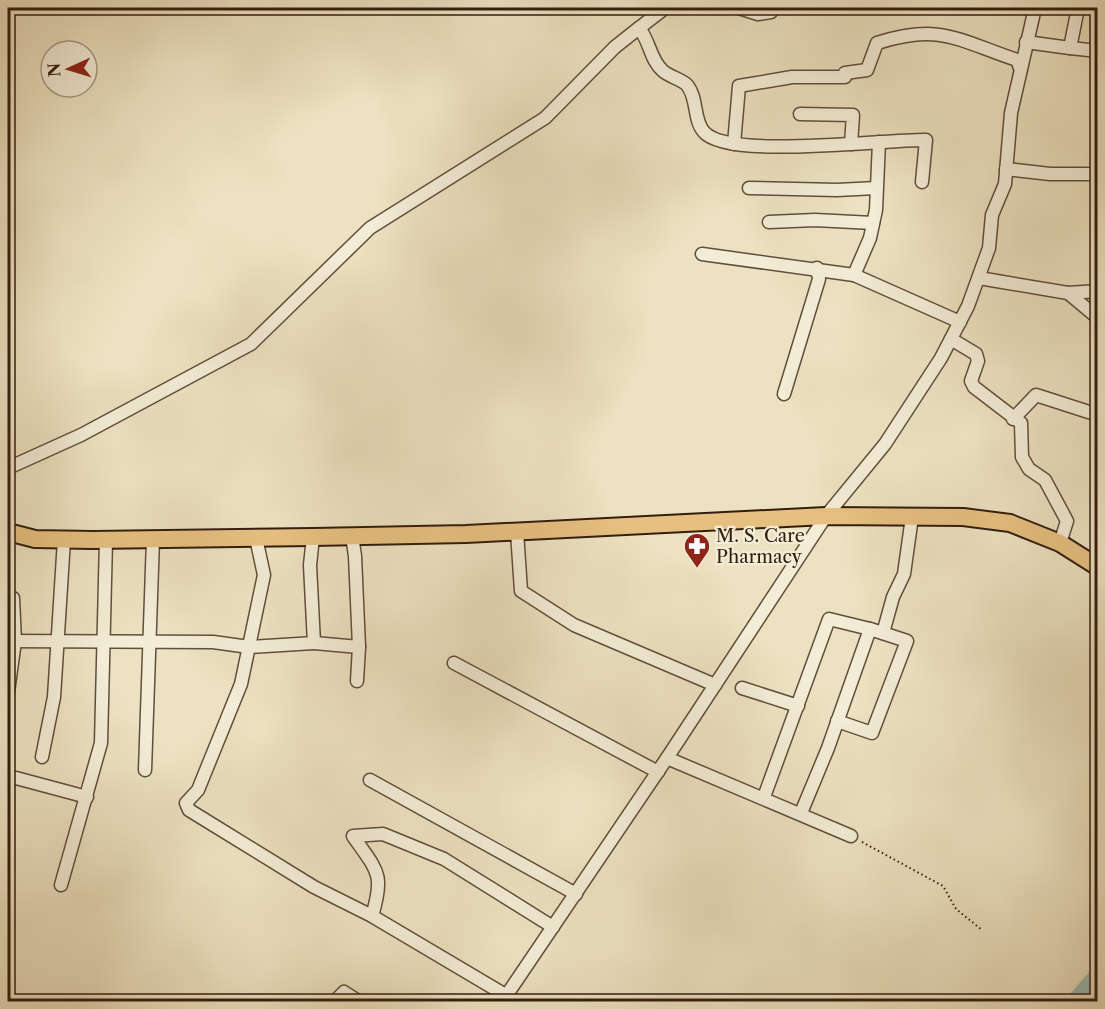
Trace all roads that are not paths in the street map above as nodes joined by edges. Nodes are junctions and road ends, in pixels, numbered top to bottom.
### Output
1 (665, 8) edge
2 (739, 8) edge
3 (1035, 8) edge
4 (1078, 8) edge
5 (771, 12) dead end
6 (639, 28) junction
7 (1026, 42) junction
8 (1070, 48) junction
9 (1098, 51) edge
10 (1020, 68) junction
11 (800, 114) dead end
12 (879, 141) junction
13 (734, 144) junction
14 (851, 144) junction
15 (1006, 169) junction
16 (1098, 174) edge
17 (922, 182) dead end
18 (749, 188) dead end
19 (876, 188) junction
20 (769, 222) dead end
21 (873, 223) junction
22 (702, 254) dead end
23 (817, 268) junction
24 (854, 275) junction
25 (979, 278) junction
26 (1098, 291) edge
27 (1068, 292) junction
28 (1098, 318) edge
29 (960, 322) junction
30 (951, 339) junction
31 (784, 394) dead end
32 (1098, 415) edge
33 (1013, 419) junction
34 (8, 468) edge
35 (826, 516) junction
36 (912, 517) junction
37 (8, 532) edge
38 (517, 532) junction
39 (352, 536) junction
40 (313, 537) junction
41 (256, 538) junction
42 (153, 539) junction
43 (64, 540) junction
44 (106, 540) junction
45 (1060, 543) junction
46 (1098, 567) edge
47 (8, 598) edge
48 (877, 631) junction
49 (11, 641) edge
50 (57, 641) junction
51 (102, 642) junction
52 (150, 642) junction
53 (314, 643) junction
54 (249, 647) junction
55 (358, 647) junction
56 (453, 663) dead end
57 (357, 681) dead end
58 (716, 685) junction
59 (742, 688) dead end
60 (8, 692) edge
61 (798, 706) junction
62 (837, 722) junction
63 (42, 757) dead end
64 (667, 758) junction
65 (145, 770) dead end
66 (658, 772) junction
67 (8, 779) edge
68 (370, 780) dead end
69 (87, 797) junction
70 (764, 797) junction
71 (801, 813) junction
72 (851, 836) road end
73 (61, 885) dead end
74 (576, 894) junction
75 (372, 916) junction
76 (553, 927) junction
77 (504, 999) edge
78 (334, 1002) edge
79 (360, 1002) edge

1 - 6 street
2 - 5 street
3 - 7 street
4 - 8 street
6 - 13 street
6 - 34 street
7 - 8 street
7 - 10 street
8 - 9 street
10 - 13 street
10 - 15 street
11 - 14 street
12 - 14 street
12 - 17 street
12 - 19 street
13 - 14 street
15 - 16 street
15 - 25 street
18 - 19 street
19 - 21 street
20 - 21 street
21 - 24 street
22 - 23 street
23 - 24 street
23 - 31 street
24 - 29 street
25 - 27 street
25 - 29 street
26 - 27 street
27 - 28 street
29 - 30 street
30 - 33 street
30 - 35 street
32 - 33 street
33 - 45 street
35 - 36 main road
35 - 38 main road
35 - 58 street
36 - 45 main road
36 - 48 street
37 - 43 main road
38 - 39 main road
38 - 58 street
39 - 40 main road
39 - 55 street
40 - 41 main road
40 - 53 street
41 - 42 main road
41 - 54 street
42 - 44 main road
42 - 52 street
43 - 44 main road
43 - 50 street
44 - 51 street
45 - 46 main road
47 - 49 street
48 - 61 street
48 - 62 street
48 - 62 street
49 - 50 street
49 - 60 street
50 - 51 street
50 - 63 street
51 - 52 street
51 - 69 street
52 - 54 street
52 - 65 street
53 - 54 street
53 - 55 street
54 - 75 street
55 - 57 street
56 - 66 street
58 - 64 street
59 - 61 street
61 - 70 street
62 - 71 street
64 - 66 street
64 - 70 street
66 - 74 street
67 - 69 street
68 - 74 street
69 - 73 street
70 - 71 street
71 - 72 street
74 - 76 street
75 - 76 street
75 - 77 street
76 - 77 street
78 - 79 street

